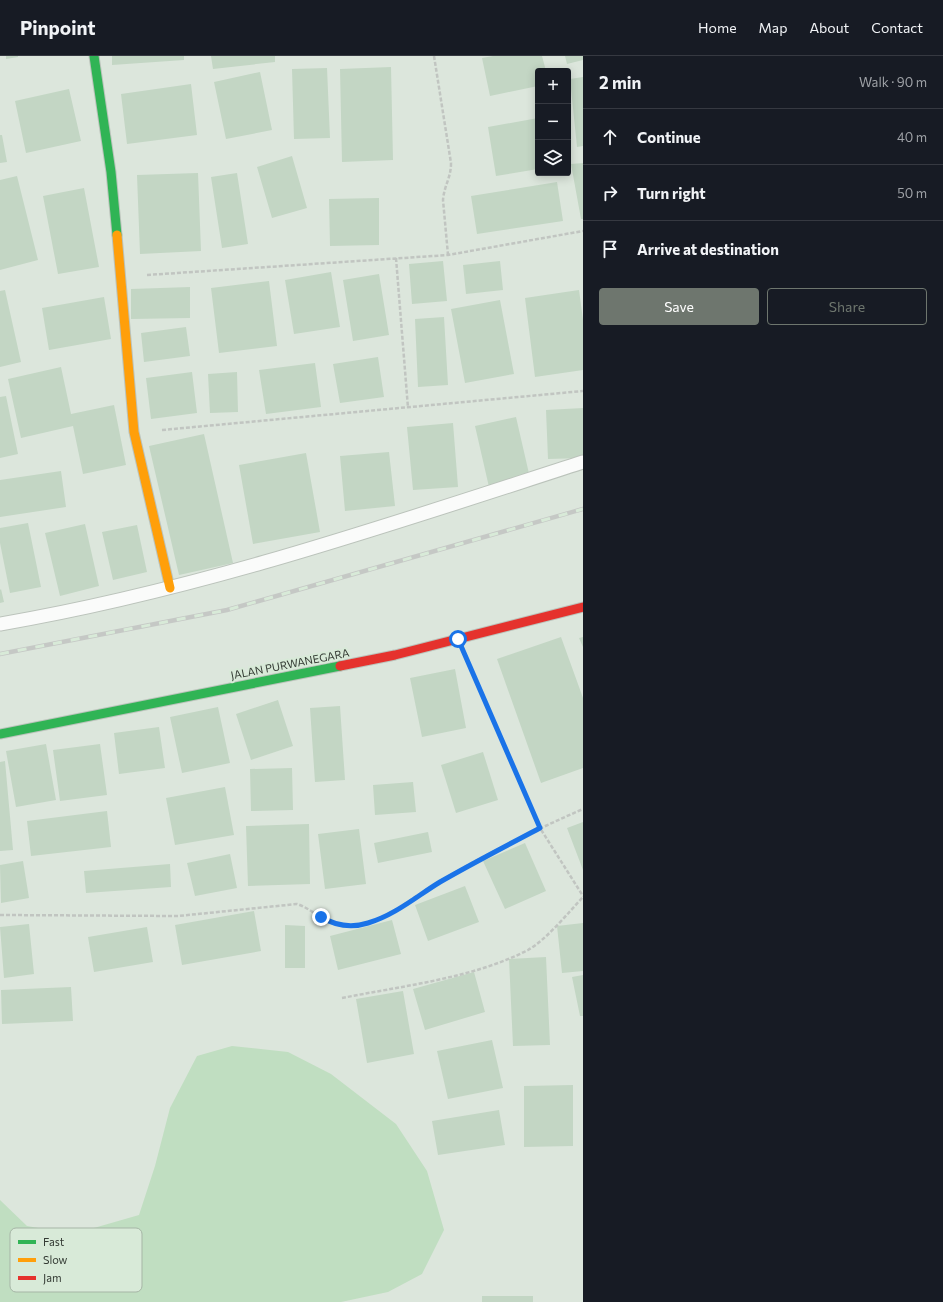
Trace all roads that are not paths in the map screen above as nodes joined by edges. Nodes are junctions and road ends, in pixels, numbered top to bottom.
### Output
1 (94, 56) edge
2 (583, 462) edge
3 (170, 588) junction
4 (583, 607) edge
5 (0, 624) edge
6 (0, 734) edge

1 - 3 street
2 - 3 lane
3 - 5 lane
4 - 6 street, JALAN PURWANEGARA

